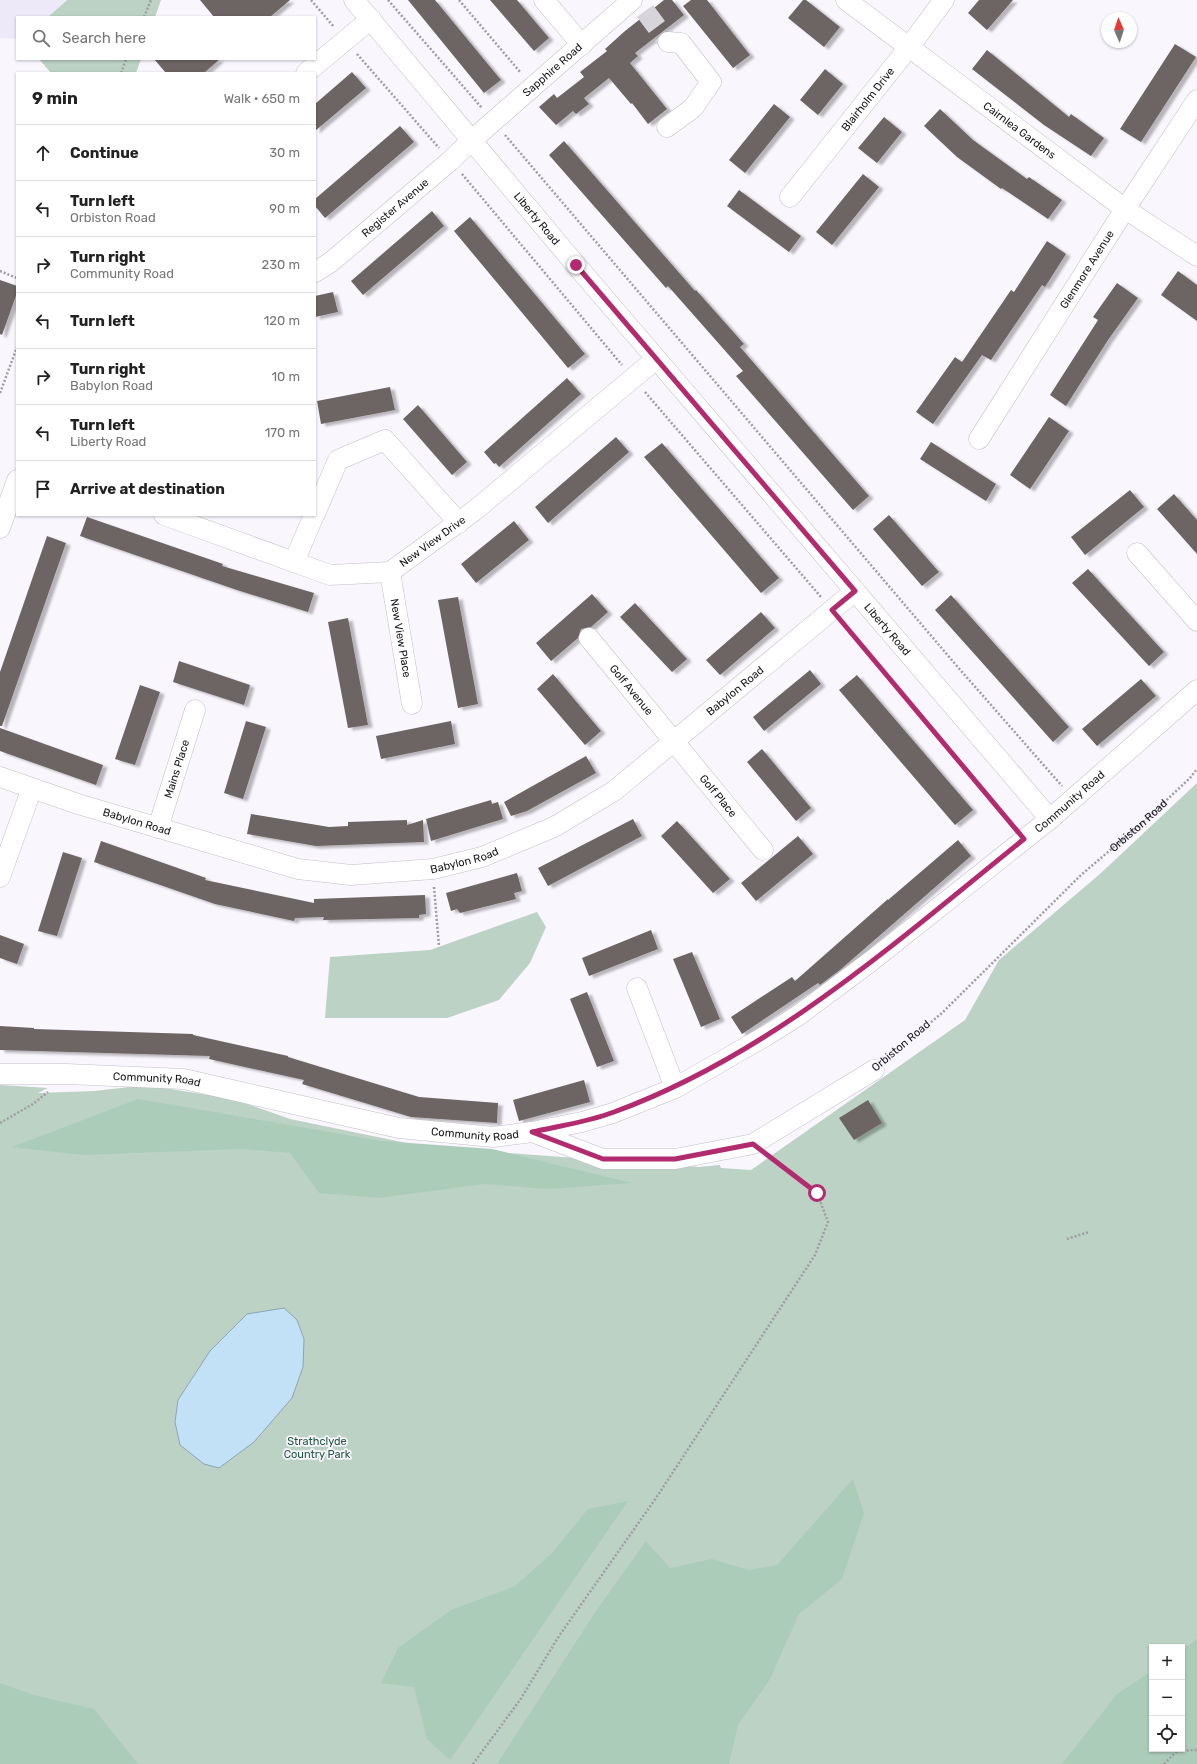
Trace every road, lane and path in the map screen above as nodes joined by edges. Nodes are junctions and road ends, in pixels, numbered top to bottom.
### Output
1 (151, 0) edge
2 (311, 0) edge
3 (354, 0) edge
4 (388, 0) edge
5 (459, 0) edge
6 (544, 0) edge
7 (846, 0) edge
8 (944, 0) edge
9 (638, 4) edge
10 (144, 16) edge
11 (371, 20) junction
12 (345, 41) junction
13 (668, 42) tunnel mouth
14 (582, 45) junction
15 (909, 47) junction
16 (126, 60) edge
17 (121, 72) edge
18 (307, 72) edge
19 (533, 87) junction
20 (1197, 100) edge
21 (494, 121) junction
22 (667, 127) dead end
23 (472, 140) junction
24 (450, 161) junction
25 (790, 197) dead end
26 (1125, 209) junction
27 (1197, 256) edge
28 (0, 271) edge
29 (316, 271) edge
30 (16, 278) edge
31 (16, 350) edge
32 (656, 359) junction
33 (633, 378) junction
34 (0, 394) edge
35 (979, 439) dead end
36 (16, 483) edge
37 (316, 512) edge
38 (167, 516) edge
39 (314, 516) edge
40 (459, 522) junction
41 (0, 528) edge
42 (1137, 553) dead end
43 (294, 562) junction
44 (390, 572) junction
45 (855, 591) junction
46 (832, 610) junction
47 (1197, 621) edge
48 (589, 638) dead end
49 (1197, 690) edge
50 (412, 704) dead end
51 (195, 710) dead end
52 (673, 742) junction
53 (1197, 769) edge
54 (0, 777) edge
55 (32, 788) junction
56 (1073, 799) junction
57 (1050, 818) junction
58 (158, 828) junction
59 (1024, 839) junction
60 (763, 850) dead end
61 (0, 877) edge
62 (434, 886) dead end
63 (439, 946) dead end
64 (637, 988) dead end
65 (874, 1070) joint
66 (0, 1074) edge
67 (675, 1088) junction
68 (50, 1091) dead end
69 (0, 1123) edge
70 (532, 1132) junction
71 (753, 1144) junction
72 (1089, 1232) dead end
73 (1067, 1239) dead end
74 (1197, 1750) edge
75 (474, 1764) edge
76 (1164, 1764) edge

1 - 10 path
2 - 12 path
3 - 11 street, Liberty Road
4 - 21 path
5 - 19 path
6 - 14 street
7 - 15 street, Cairnlea Gardens
8 - 15 street, Blairholm Drive
9 - 14 street, Sapphire Road
11 - 12 street
11 - 23 street, Liberty Road
12 - 18 street
12 - 24 path
13 - 22 street
14 - 19 street, Sapphire Road
15 - 25 street, Blairholm Drive
15 - 26 street, Cairnlea Gardens
16 - 17 path
19 - 21 street, Sapphire Road
20 - 26 street, Glenmore Avenue
21 - 23 street, Sapphire Road
21 - 56 path
23 - 24 street, Register Avenue
23 - 32 street, Liberty Road
24 - 29 street, Register Avenue
24 - 33 path
26 - 27 street, Cairnlea Gardens
26 - 35 street, Glenmore Avenue
28 - 30 path
31 - 34 path
32 - 33 street, New View Drive
32 - 45 street, Liberty Road
33 - 40 street, New View Drive
33 - 46 path
36 - 41 street
37 - 40 street
38 - 43 street, New View Drive
39 - 43 street
40 - 44 street, New View Drive
42 - 47 street
43 - 44 street, New View Drive
44 - 50 street, New View Place
45 - 46 street, Babylon Road
45 - 57 street, Liberty Road
46 - 52 street, Babylon Road
46 - 59 path
48 - 52 street, Golf Avenue
49 - 56 street, Community Road
51 - 58 street, Mains Place
52 - 58 street, Babylon Road
52 - 60 street, Golf Place
53 - 65 path, Orbiston Road
54 - 55 street, Babylon Road
55 - 58 street, Babylon Road
55 - 61 street
56 - 57 street, Community Road
57 - 59 street, Community Road
59 - 67 street, Community Road
62 - 63 path
64 - 67 street
65 - 71 street, Orbiston Road
66 - 70 street, Community Road
67 - 70 street, Community Road
68 - 69 path
70 - 71 street, Orbiston Road
71 - 75 path
72 - 73 path
74 - 76 path

